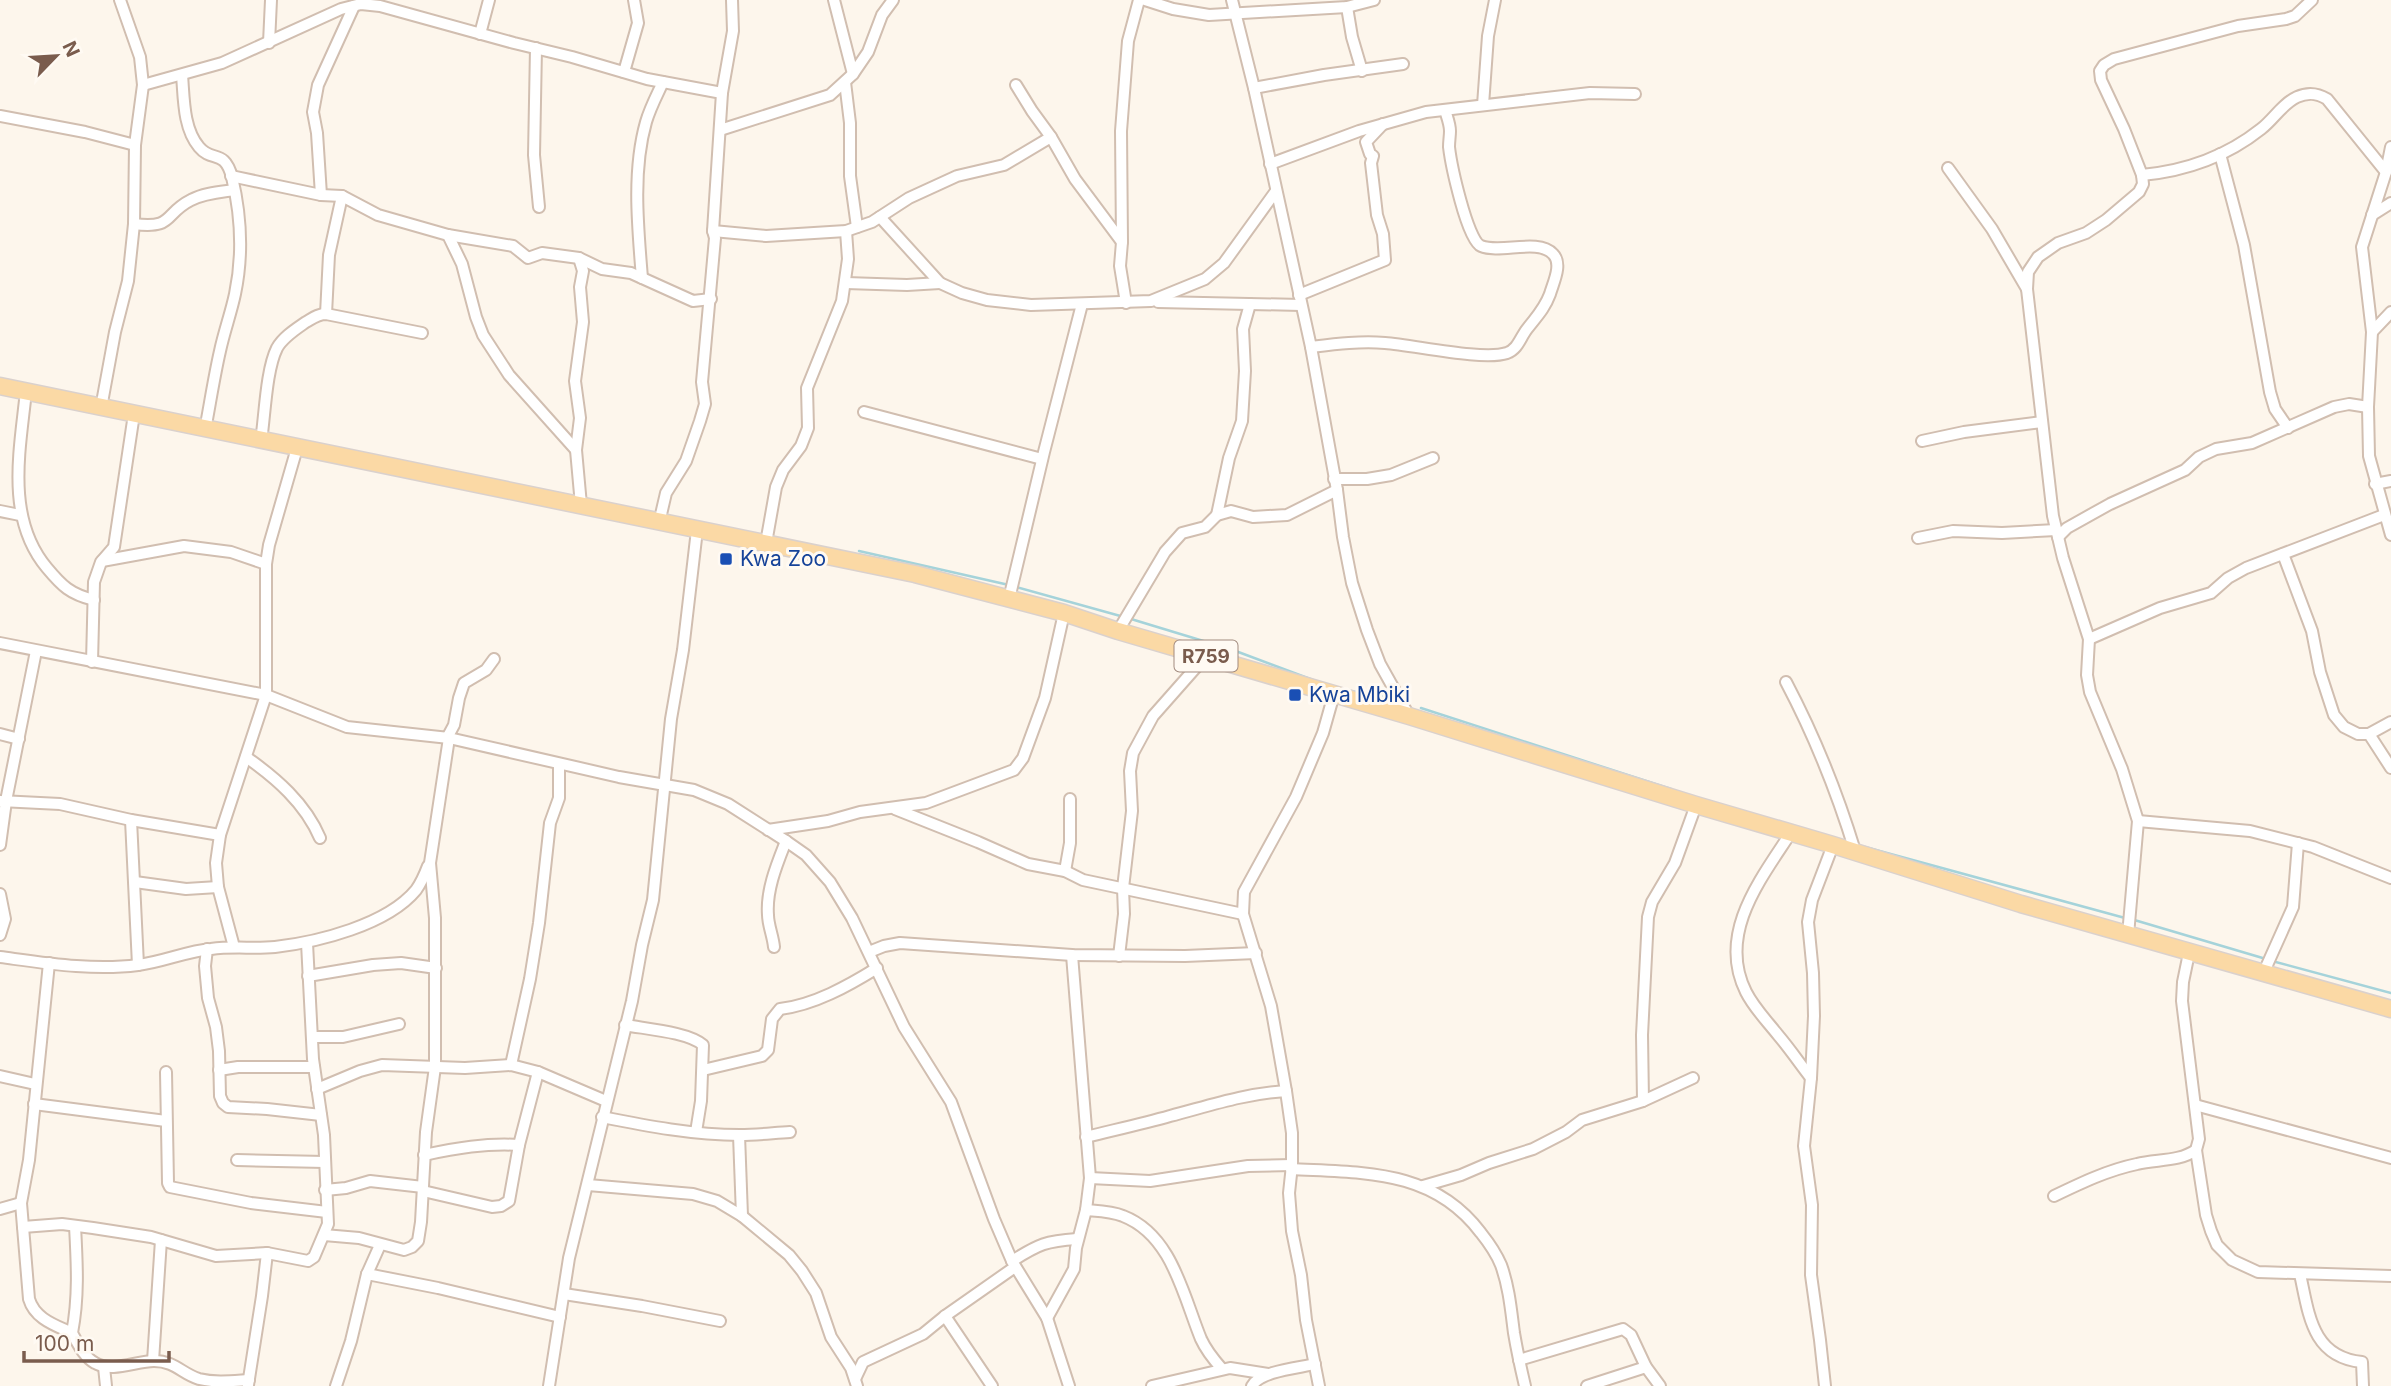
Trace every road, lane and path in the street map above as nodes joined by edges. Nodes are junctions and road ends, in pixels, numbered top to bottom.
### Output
1 (120, 0) edge
2 (271, 0) edge
3 (489, 0) edge
4 (732, 0) edge
5 (834, 0) edge
6 (893, 0) edge
7 (1139, 0) edge
8 (1145, 0) edge
9 (1232, 0) edge
10 (1374, 0) edge
11 (1495, 0) edge
12 (2312, 0) edge
13 (636, 1) edge
14 (359, 4) edge
15 (1347, 7) junction
16 (1234, 13) junction
17 (480, 34) junction
18 (269, 43) junction
19 (536, 48) junction
20 (1403, 64) dead end
21 (1362, 71) junction
22 (624, 72) junction
23 (182, 75) junction
24 (849, 78) junction
25 (663, 82) junction
26 (143, 85) junction
27 (1016, 85) dead end
28 (1254, 88) junction
29 (722, 93) junction
30 (1635, 94) dead end
31 (1483, 105) junction
32 (1445, 110) junction
33 (0, 116) edge
34 (1384, 124) junction
35 (719, 130) junction
36 (1051, 137) junction
37 (135, 145) junction
38 (2391, 147) edge
39 (2220, 154) junction
40 (1270, 164) junction
41 (1948, 168) dead end
42 (2386, 172) junction
43 (2142, 175) junction
44 (231, 176) junction
45 (234, 190) junction
46 (1276, 191) junction
47 (321, 195) junction
48 (342, 196) junction
49 (2391, 203) edge
50 (539, 207) dead end
51 (2372, 215) junction
52 (880, 217) junction
53 (134, 224) junction
54 (851, 229) junction
55 (713, 231) junction
56 (448, 235) junction
57 (1122, 242) junction
58 (579, 258) junction
59 (642, 278) junction
60 (940, 282) junction
61 (846, 283) junction
62 (2027, 289) junction
63 (710, 299) junction
64 (1300, 300) junction
65 (1152, 301) junction
66 (1126, 303) junction
67 (1082, 304) junction
68 (1250, 304) junction
69 (2391, 312) edge
70 (326, 314) junction
71 (2372, 332) junction
72 (422, 333) dead end
73 (1311, 347) junction
74 (0, 386) edge
75 (26, 391) junction
76 (2368, 407) junction
77 (101, 408) junction
78 (864, 412) dead end
79 (134, 414) junction
80 (2042, 422) junction
81 (2288, 428) junction
82 (205, 430) junction
83 (261, 441) junction
84 (1922, 441) dead end
85 (298, 447) junction
86 (576, 450) junction
87 (1433, 458) dead end
88 (1042, 459) junction
89 (2391, 481) edge
90 (2375, 484) junction
91 (1336, 485) junction
92 (581, 505) junction
93 (0, 511) edge
94 (20, 515) junction
95 (1217, 515) junction
96 (2384, 515) junction
97 (659, 523) junction
98 (698, 530) junction
99 (2057, 533) junction
100 (2391, 535) edge
101 (1918, 538) dead end
102 (766, 543) junction
103 (2283, 554) junction
104 (101, 562) junction
105 (266, 564) junction
106 (1009, 598) junction
107 (94, 600) junction
108 (1064, 612) junction
109 (1118, 631) junction
110 (2089, 639) junction
111 (0, 643) edge
112 (36, 650) junction
113 (1206, 656) junction
114 (494, 659) dead end
115 (92, 662) junction
116 (1786, 682) dead end
117 (1334, 694) junction
118 (266, 695) junction
119 (1409, 716) junction
120 (2391, 722) edge
121 (0, 734) edge
122 (2368, 734) junction
123 (448, 738) junction
124 (19, 739) junction
125 (246, 757) junction
126 (559, 764) junction
127 (2391, 768) edge
128 (663, 785) junction
129 (1070, 799) dead end
130 (3, 801) edge
131 (1696, 805) junction
132 (892, 808) junction
133 (131, 820) junction
134 (2138, 821) junction
135 (768, 830) junction
136 (1790, 834) junction
137 (220, 835) junction
138 (320, 838) dead end
139 (786, 841) junction
140 (2298, 843) junction
141 (0, 845) edge
142 (1833, 845) junction
143 (1854, 851) junction
144 (430, 863) junction
145 (1065, 871) junction
146 (2391, 878) edge
147 (135, 882) junction
148 (218, 887) junction
149 (1123, 888) junction
150 (0, 894) edge
151 (1243, 914) junction
152 (0, 935) edge
153 (2128, 935) junction
154 (307, 943) junction
155 (234, 947) junction
156 (774, 947) dead end
157 (207, 949) junction
158 (869, 952) junction
159 (1256, 953) junction
160 (2189, 953) junction
161 (1072, 954) junction
162 (1119, 956) junction
163 (0, 957) edge
164 (49, 963) junction
165 (138, 965) junction
166 (436, 968) junction
167 (877, 968) junction
168 (2263, 974) junction
169 (308, 976) junction
170 (2391, 1009) edge
171 (399, 1024) dead end
172 (625, 1025) junction
173 (312, 1037) junction
174 (511, 1065) junction
175 (314, 1067) junction
176 (435, 1067) junction
177 (219, 1070) junction
178 (703, 1070) junction
179 (166, 1072) dead end
180 (538, 1072) junction
181 (0, 1076) edge
182 (1693, 1078) dead end
183 (1811, 1078) junction
184 (35, 1084) junction
185 (317, 1089) junction
186 (1286, 1091) junction
187 (606, 1101) junction
188 (1643, 1101) junction
189 (34, 1104) junction
190 (2195, 1105) junction
191 (2209, 1110) junction
192 (321, 1115) junction
193 (602, 1117) junction
194 (2196, 1118) junction
195 (166, 1121) junction
196 (696, 1132) junction
197 (790, 1132) dead end
198 (739, 1135) junction
199 (1086, 1137) junction
200 (519, 1144) junction
201 (2196, 1150) junction
202 (424, 1155) junction
203 (2391, 1158) edge
204 (237, 1160) dead end
205 (325, 1162) junction
206 (1292, 1167) junction
207 (1090, 1178) junction
208 (587, 1185) junction
209 (1423, 1186) junction
210 (423, 1189) junction
211 (326, 1190) junction
212 (2054, 1196) dead end
213 (21, 1203) junction
214 (0, 1209) edge
215 (1086, 1210) junction
216 (327, 1212) junction
217 (742, 1216) junction
218 (75, 1226) junction
219 (23, 1227) junction
220 (324, 1235) junction
221 (1077, 1239) junction
222 (161, 1240) junction
223 (380, 1245) junction
224 (267, 1253) junction
225 (1014, 1264) junction
226 (367, 1274) junction
227 (2300, 1274) junction
228 (2391, 1276) edge
229 (564, 1294) junction
230 (945, 1316) junction
231 (560, 1317) junction
232 (1047, 1318) junction
233 (720, 1321) dead end
234 (72, 1333) junction
235 (1519, 1360) junction
236 (153, 1361) junction
237 (1315, 1364) junction
238 (104, 1367) junction
239 (1646, 1367) junction
240 (1222, 1370) junction
241 (1268, 1374) junction
242 (197, 1382) edge
243 (248, 1383) edge
244 (856, 1383) edge
245 (106, 1386) edge
246 (336, 1386) edge
247 (549, 1386) edge
248 (992, 1386) edge
249 (1069, 1386) edge
250 (1152, 1386) edge
251 (1252, 1386) edge
252 (1319, 1386) edge
253 (1525, 1386) edge
254 (1587, 1386) edge
255 (1660, 1386) edge
256 (1825, 1386) edge
257 (2363, 1386) edge

1 - 26 street
2 - 18 street
3 - 17 street
4 - 29 street
5 - 24 street
6 - 24 street
7 - 57 street
8 - 16 street
9 - 16 street
10 - 15 street
11 - 31 street
12 - 43 street
13 - 22 street
14 - 17 street
14 - 18 street
14 - 47 street
15 - 16 street
15 - 21 street
16 - 28 street
17 - 19 street
18 - 23 street
19 - 22 street
19 - 50 street
20 - 21 street
21 - 28 street
22 - 25 street
23 - 26 street
23 - 44 street
24 - 35 street
24 - 54 street
25 - 29 street
25 - 59 street
26 - 37 street
27 - 36 street
28 - 40 street
29 - 35 street
30 - 31 street
31 - 32 street
32 - 34 street
32 - 73 street
33 - 37 street
34 - 40 street
34 - 64 street
35 - 55 street
36 - 52 street
36 - 57 street
37 - 53 street
38 - 42 street
39 - 42 street
39 - 43 street
39 - 81 street
40 - 46 street
41 - 62 street
42 - 51 street
43 - 62 street
44 - 45 street
44 - 47 street
45 - 53 street
45 - 82 street
46 - 64 street
46 - 65 street
47 - 48 street
48 - 56 street
48 - 70 street
49 - 51 street
51 - 71 street
52 - 54 street
52 - 60 street
53 - 77 street
54 - 55 street
54 - 61 street
55 - 63 street
56 - 58 street
56 - 86 street
57 - 66 street
58 - 59 street
58 - 86 street
59 - 63 street
60 - 61 street
60 - 67 street
61 - 102 street
62 - 80 street
63 - 97 street
64 - 68 street
64 - 73 street
65 - 66 street
65 - 68 street
66 - 67 street
67 - 88 street
68 - 95 street
69 - 71 street
70 - 72 street
70 - 83 street
71 - 76 street
73 - 91 street
74 - 75 main road, R759
75 - 77 main road, R759
75 - 94 street
76 - 81 street
76 - 90 street
77 - 79 main road, R759
78 - 88 street
79 - 82 main road, R759
79 - 104 street
80 - 84 street
80 - 99 street
81 - 99 street
82 - 83 main road, R759
83 - 85 main road, R759
85 - 92 main road, R759
85 - 105 street
86 - 92 street
87 - 91 street
88 - 106 street
89 - 90 street
90 - 96 street
91 - 95 street
91 - 119 street
92 - 97 main road, R759
93 - 94 street
94 - 107 street
95 - 109 street
96 - 100 street
96 - 103 street
97 - 98 main road, R759
98 - 102 main road, R759
98 - 128 street
99 - 101 street
99 - 110 street
102 - 106 main road, R759
103 - 110 street
103 - 122 street
104 - 105 street
104 - 107 street
105 - 118 street
106 - 108 main road, R759
107 - 115 street
108 - 109 main road, R759
108 - 132 street
109 - 113 main road, R759
110 - 134 street
111 - 112 street
112 - 115 street
112 - 124 street
113 - 117 main road, R759
113 - 149 street
114 - 123 street
115 - 118 street
116 - 143 street
117 - 119 main road, R759
117 - 151 street
118 - 123 street
118 - 125 street
119 - 131 main road, R759
120 - 122 street
121 - 124 street
122 - 127 street
123 - 126 street
123 - 144 street
124 - 130 street
125 - 137 street
125 - 138 street
126 - 128 street
126 - 174 street
128 - 135 street
128 - 172 street
129 - 145 street
130 - 133 street
130 - 141 street
131 - 136 main road, R759
131 - 188 street
132 - 135 street
132 - 145 street
133 - 137 street
133 - 147 street
134 - 140 street
134 - 153 street
135 - 139 street
136 - 142 main road, R759
136 - 183 street
137 - 148 street
139 - 156 street
139 - 158 street
140 - 146 street
140 - 168 street
142 - 143 main road, R759
142 - 183 street
143 - 153 main road, R759
144 - 154 street
144 - 166 street
145 - 149 street
147 - 148 street
147 - 165 street
148 - 155 street
149 - 151 street
149 - 162 street
150 - 152 street
151 - 159 street
153 - 160 main road, R759
154 - 155 street
154 - 169 street
155 - 157 street
157 - 165 street
157 - 177 street
158 - 161 street
158 - 167 street
159 - 162 street
159 - 186 street
160 - 168 main road, R759
160 - 190 street
161 - 162 street
161 - 199 street
163 - 164 street
164 - 165 street
164 - 184 street
166 - 169 street
166 - 176 street
167 - 178 street
167 - 225 street
168 - 170 main road, R759
169 - 173 street
171 - 173 street
172 - 178 street
172 - 187 street
173 - 175 street
174 - 176 street
174 - 180 street
175 - 177 street
175 - 185 street
176 - 185 street
176 - 202 street
177 - 192 street
178 - 196 street
179 - 195 street
180 - 187 street
180 - 200 street
181 - 184 street
182 - 188 street
183 - 256 street
184 - 189 street
185 - 192 street
186 - 199 street
186 - 206 street
187 - 193 street
188 - 209 street
189 - 195 street
189 - 213 street
190 - 191 street
190 - 194 street
191 - 194 street
191 - 203 street
192 - 205 street
193 - 196 street
193 - 208 street
194 - 201 street
195 - 216 street
196 - 198 street
197 - 198 street
198 - 217 street
199 - 207 street
200 - 202 street
200 - 210 street
201 - 212 street
201 - 227 street
202 - 210 street
204 - 205 street
205 - 211 street
206 - 207 street
206 - 209 street
206 - 237 street
207 - 215 street
208 - 217 street
208 - 229 street
209 - 235 street
210 - 211 street
210 - 223 street
211 - 216 street
213 - 214 street
213 - 219 street
215 - 221 street
215 - 240 street
216 - 220 street
217 - 244 street
218 - 219 street
218 - 222 street
218 - 234 street
219 - 234 street
220 - 223 street
220 - 224 street
221 - 225 street
221 - 232 street
222 - 224 street
222 - 236 street
223 - 226 street
224 - 243 street
225 - 230 street
225 - 232 street
226 - 231 street
226 - 246 street
227 - 228 street
227 - 257 street
229 - 231 street
229 - 233 street
230 - 244 street
230 - 248 street
231 - 247 street
232 - 249 street
234 - 238 street
235 - 239 street
235 - 253 street
236 - 238 street
236 - 242 street
237 - 241 street
237 - 252 street
238 - 245 street
239 - 254 street
239 - 255 street
240 - 241 street
240 - 250 street
241 - 251 street
242 - 243 street

